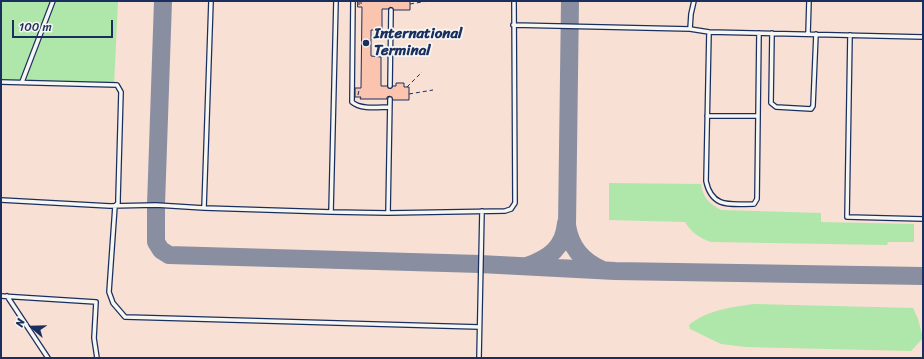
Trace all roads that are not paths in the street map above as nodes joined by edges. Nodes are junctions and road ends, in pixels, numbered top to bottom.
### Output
1 (53, 1) edge
2 (211, 1) edge
3 (336, 1) edge
4 (353, 1) edge
5 (514, 1) edge
6 (694, 1) edge
7 (809, 1) edge
8 (391, 10) dead end
9 (513, 25) junction
10 (690, 29) junction
11 (708, 32) junction
12 (759, 33) junction
13 (772, 33) junction
14 (808, 34) junction
15 (816, 34) junction
16 (850, 35) junction
17 (923, 37) edge
18 (1, 82) edge
19 (22, 82) junction
20 (390, 86) dead end
21 (390, 100) dead end
22 (390, 107) junction
23 (707, 116) junction
24 (758, 116) junction
25 (1, 200) edge
26 (115, 206) junction
27 (204, 208) junction
28 (482, 211) junction
29 (331, 212) junction
30 (388, 213) junction
31 (923, 219) edge
32 (1, 296) edge
33 (7, 296) junction
34 (479, 326) junction
35 (48, 358) edge
36 (97, 358) edge
37 (479, 358) edge

1 - 19 lane
2 - 27 lane
3 - 29 lane
4 - 22 lane
5 - 9 lane
6 - 10 lane
7 - 14 lane
8 - 20 lane
9 - 10 lane
9 - 28 lane
10 - 11 lane
11 - 12 lane
11 - 23 lane
12 - 13 lane
12 - 24 lane
13 - 14 lane
13 - 15 lane
14 - 15 lane
15 - 16 lane
16 - 17 lane
16 - 31 lane
18 - 19 lane
19 - 26 lane
21 - 22 lane
22 - 30 lane
23 - 24 lane
23 - 24 lane
25 - 26 lane
26 - 27 lane
26 - 34 lane
27 - 29 lane
28 - 30 lane
28 - 34 lane
29 - 30 lane
32 - 33 lane
33 - 35 lane
33 - 36 lane
34 - 37 lane

